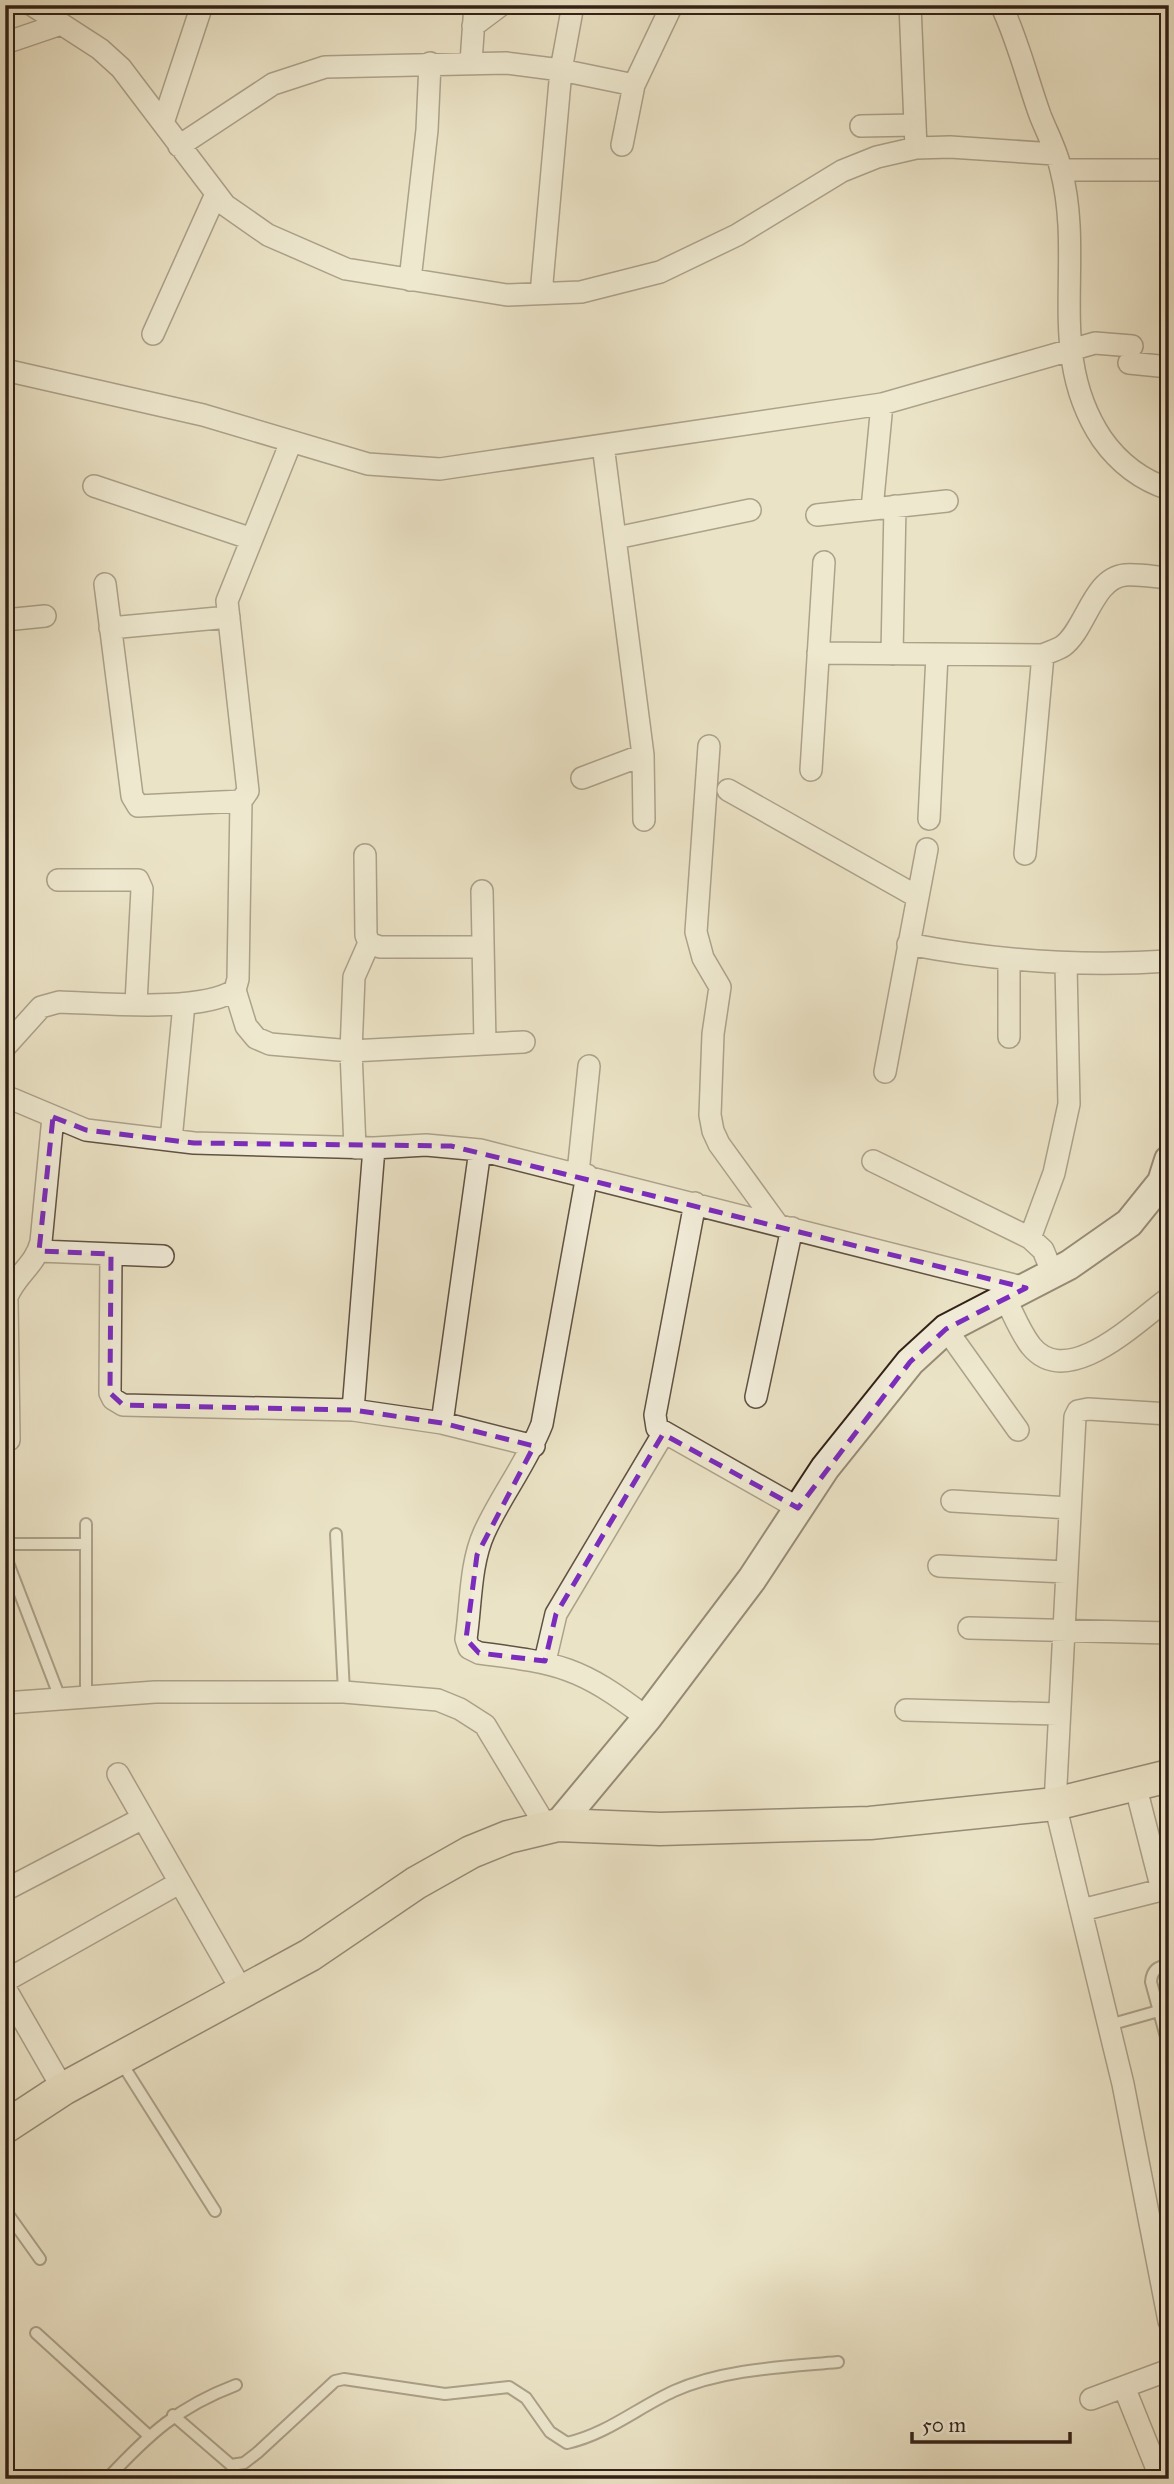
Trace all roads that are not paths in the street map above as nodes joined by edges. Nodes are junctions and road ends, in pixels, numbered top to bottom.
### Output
1 (32, 5) edge
2 (202, 5) edge
3 (501, 5) edge
4 (573, 5) edge
5 (672, 5) edge
6 (910, 5) edge
7 (1001, 5) edge
8 (474, 16) edge
9 (58, 25) junction
10 (5, 43) edge
11 (471, 62) junction
12 (430, 63) junction
13 (562, 70) junction
14 (634, 85) junction
15 (163, 123) junction
16 (915, 125) junction
17 (861, 126) dead end
18 (622, 145) dead end
19 (179, 146) junction
20 (916, 148) junction
21 (1058, 162) junction
22 (1169, 170) edge
23 (216, 194) junction
24 (410, 280) junction
25 (541, 294) junction
26 (153, 334) dead end
27 (1071, 362) junction
28 (1169, 367) edge
29 (5, 370) edge
30 (881, 404) junction
31 (291, 442) junction
32 (603, 445) junction
33 (94, 486) dead end
34 (1169, 489) edge
35 (947, 501) dead end
36 (895, 506) junction
37 (872, 509) junction
38 (750, 510) dead end
39 (817, 515) dead end
40 (252, 538) junction
41 (616, 538) junction
42 (824, 562) dead end
43 (1169, 578) edge
44 (105, 584) dead end
45 (45, 616) dead end
46 (229, 617) junction
47 (5, 620) edge
48 (110, 628) junction
49 (818, 653) junction
50 (892, 654) junction
51 (937, 655) junction
52 (1043, 655) junction
53 (709, 746) dead end
54 (643, 755) junction
55 (811, 770) dead end
56 (582, 778) dead end
57 (727, 790) dead end
58 (241, 802) junction
59 (929, 819) dead end
60 (644, 820) dead end
61 (927, 849) dead end
62 (1025, 854) dead end
63 (365, 855) dead end
64 (58, 880) dead end
65 (482, 891) dead end
66 (916, 896) junction
67 (369, 943) junction
68 (908, 944) junction
69 (483, 947) junction
70 (1009, 961) junction
71 (1169, 961) edge
72 (1066, 965) junction
73 (235, 990) junction
74 (136, 1003) junction
75 (184, 1004) junction
76 (1009, 1037) dead end
77 (524, 1042) dead end
78 (485, 1044) junction
79 (5, 1047) edge
80 (351, 1051) junction
81 (589, 1066) dead end
82 (885, 1072) dead end
83 (5, 1096) edge
84 (53, 1117) junction
85 (171, 1140) junction
86 (365, 1148) junction
87 (480, 1150) junction
88 (1169, 1160) edge
89 (873, 1161) dead end
90 (582, 1174) junction
91 (695, 1203) junction
92 (785, 1226) junction
93 (1030, 1238) junction
94 (38, 1251) junction
95 (111, 1254) junction
96 (163, 1256) dead end
97 (1053, 1274) junction
98 (1016, 1293) junction
99 (1169, 1298) edge
100 (946, 1329) junction
101 (756, 1397) dead end
102 (353, 1410) junction
103 (1169, 1415) edge
104 (442, 1423) junction
105 (1018, 1430) dead end
106 (663, 1434) junction
107 (9, 1440) dead end
108 (534, 1446) junction
109 (951, 1501) dead end
110 (798, 1508) junction
111 (1069, 1508) junction
112 (86, 1524) dead end
113 (336, 1534) dead end
114 (5, 1544) edge
115 (86, 1544) junction
116 (5, 1555) edge
117 (939, 1566) dead end
118 (1066, 1572) junction
119 (969, 1629) dead end
120 (1063, 1633) junction
121 (1169, 1633) edge
122 (545, 1661) junction
123 (344, 1692) junction
124 (86, 1696) junction
125 (60, 1698) junction
126 (5, 1703) edge
127 (906, 1710) dead end
128 (1059, 1714) junction
129 (647, 1718) junction
130 (118, 1774) dead end
131 (1169, 1776) edge
132 (1135, 1784) junction
133 (1055, 1804) junction
134 (143, 1818) junction
135 (553, 1826) junction
136 (179, 1883) junction
137 (1166, 1889) edge
138 (5, 1890) edge
139 (1082, 1910) junction
140 (1169, 1964) edge
141 (5, 1981) edge
142 (5, 1988) edge
143 (242, 1991) junction
144 (1164, 2009) edge
145 (1110, 2025) junction
146 (1169, 2048) edge
147 (119, 2058) junction
148 (63, 2089) junction
149 (5, 2127) edge
150 (5, 2210) edge
151 (215, 2211) dead end
152 (1163, 2257) edge
153 (40, 2259) dead end
154 (1169, 2321) edge
155 (36, 2333) dead end
156 (838, 2362) dead end
157 (1169, 2370) edge
158 (236, 2385) dead end
159 (1124, 2387) junction
160 (1091, 2399) dead end
161 (173, 2415) junction
162 (148, 2435) junction
163 (107, 2479) edge
164 (1161, 2479) edge

1 - 9 street
2 - 15 street
3 - 8 street
4 - 13 street
5 - 14 street
6 - 16 street
7 - 21 street
8 - 11 street
9 - 10 street
9 - 15 street
11 - 12 street
11 - 13 street
12 - 19 street
12 - 24 street
13 - 14 street
13 - 25 street
14 - 18 street
15 - 19 street
16 - 17 street
16 - 20 street
19 - 23 street
20 - 21 street
20 - 25 street
21 - 22 street
21 - 27 street
23 - 24 street
23 - 26 street
24 - 25 street
27 - 28 street
27 - 30 street
27 - 34 street
29 - 31 street
30 - 32 street
30 - 37 street
31 - 32 street
31 - 40 street
32 - 41 street
33 - 40 street
35 - 36 street
36 - 37 street
36 - 50 street
37 - 39 street
38 - 41 street
40 - 46 street
41 - 54 street
42 - 49 street
43 - 52 street
44 - 48 street
45 - 47 street
46 - 48 street
46 - 58 street
48 - 58 street
49 - 50 street
49 - 55 street
50 - 51 street
51 - 52 street
51 - 59 street
52 - 62 street
53 - 92 street
54 - 56 street
54 - 60 street
57 - 66 street
58 - 73 street
61 - 66 street
63 - 67 street
64 - 74 street
65 - 69 street
66 - 68 street
67 - 69 street
67 - 80 street
68 - 70 street
68 - 82 street
69 - 78 street
70 - 72 street
70 - 76 street
71 - 72 street
72 - 93 street
73 - 75 street
73 - 80 street
74 - 75 street
74 - 79 street
75 - 85 street
77 - 78 street
78 - 80 street
80 - 86 street
81 - 90 street
83 - 84 street
84 - 85 street
84 - 94 street
85 - 86 street
86 - 87 street
86 - 102 street
87 - 90 street
87 - 104 street
88 - 97 main road
89 - 93 street
90 - 91 street
90 - 108 street
91 - 92 street
91 - 106 street
92 - 98 street
92 - 101 street
93 - 97 street
94 - 95 street
94 - 107 street
95 - 96 street
95 - 102 street
97 - 98 main road
98 - 99 street
98 - 100 main road
100 - 105 street
100 - 110 main road
102 - 104 street
103 - 111 street
104 - 108 street
106 - 110 street
106 - 122 street
108 - 122 street
109 - 111 street
110 - 129 main road
111 - 118 street
112 - 115 lane
113 - 123 lane
114 - 115 lane
115 - 124 lane
116 - 125 lane
117 - 118 street
118 - 120 street
119 - 120 street
120 - 121 street
120 - 128 street
122 - 129 street
123 - 124 street
123 - 135 street
124 - 125 street
125 - 126 street
127 - 128 street
128 - 133 street
129 - 135 main road
130 - 134 street
131 - 132 main road
132 - 133 main road
132 - 137 street
133 - 135 main road
133 - 139 street
134 - 136 street
134 - 138 street
135 - 143 main road
136 - 141 street
136 - 143 street
137 - 139 street
139 - 145 street
140 - 144 lane
142 - 148 street
143 - 147 main road
144 - 145 lane
144 - 146 lane
145 - 152 street
147 - 148 main road
147 - 151 lane
148 - 149 main road
150 - 153 lane
152 - 154 street
155 - 162 lane
156 - 161 lane
157 - 159 street
158 - 161 lane
159 - 160 street
159 - 164 street
161 - 162 lane
162 - 163 lane

